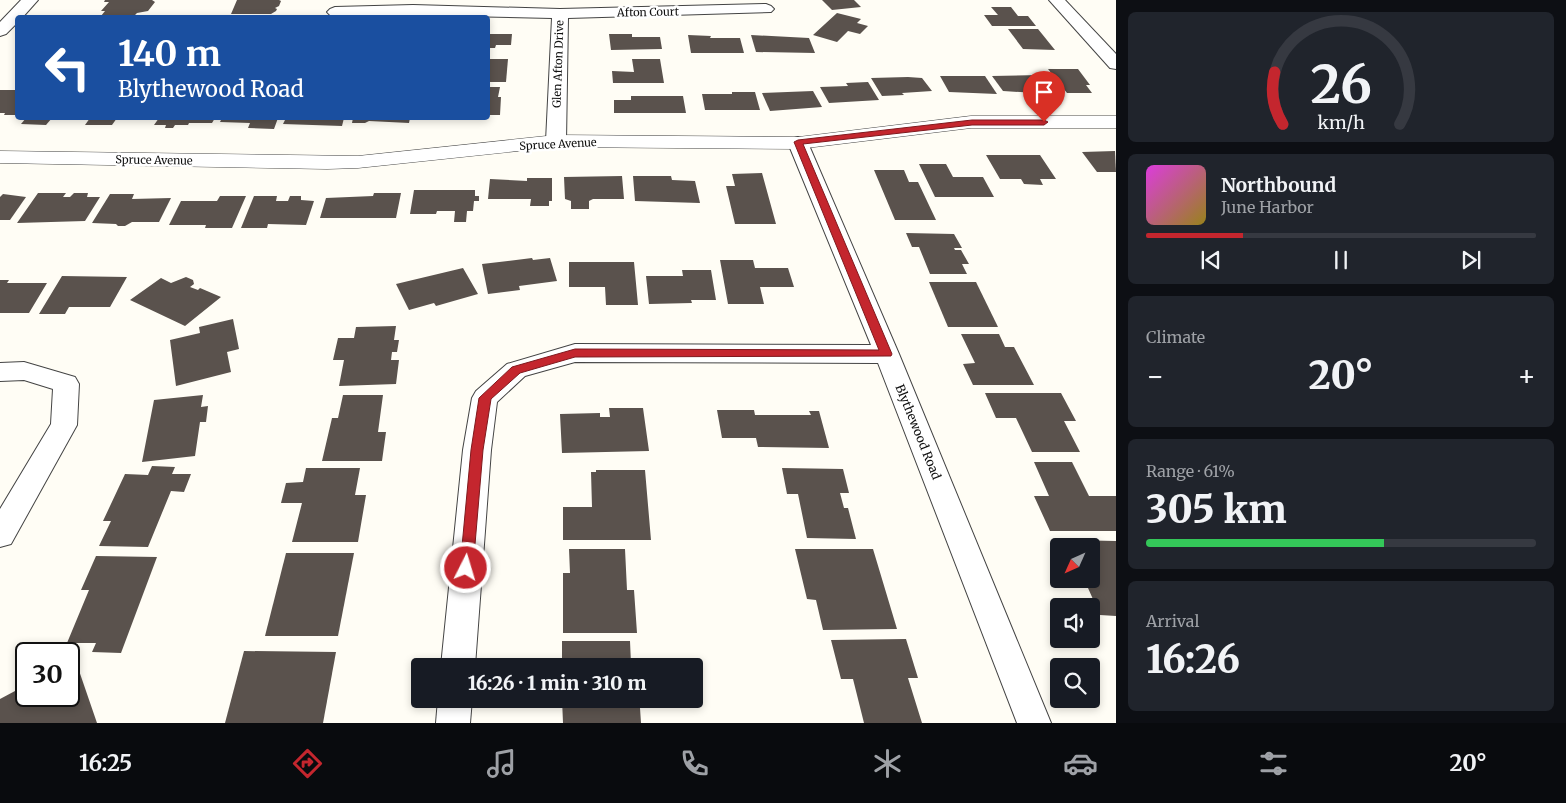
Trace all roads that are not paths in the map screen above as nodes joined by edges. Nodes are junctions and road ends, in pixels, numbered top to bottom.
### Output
1 (30, 0) edge
2 (1057, 0) edge
3 (415, 5) edge
4 (766, 9) dead end
5 (335, 12) dead end
6 (560, 14) junction
7 (15, 15) edge
8 (15, 16) edge
9 (0, 31) edge
10 (1116, 64) edge
11 (1116, 122) edge
12 (556, 142) junction
13 (798, 142) junction
14 (0, 157) edge
15 (887, 354) junction
16 (0, 372) edge
17 (0, 535) edge
18 (459, 658) edge
19 (454, 708) edge
20 (453, 723) edge
21 (1034, 723) edge

1 - 7 street
2 - 10 street
3 - 5 street, Glen Afton Drive
3 - 6 street, Glen Afton Drive
4 - 6 street, Afton Court
6 - 12 street, Glen Afton Drive
8 - 9 street
11 - 13 street, Spruce Avenue
12 - 13 street, Spruce Avenue
12 - 14 street, Spruce Avenue
13 - 15 street, Blythewood Road
15 - 18 street
15 - 21 street, Blythewood Road
16 - 17 street
19 - 20 street

